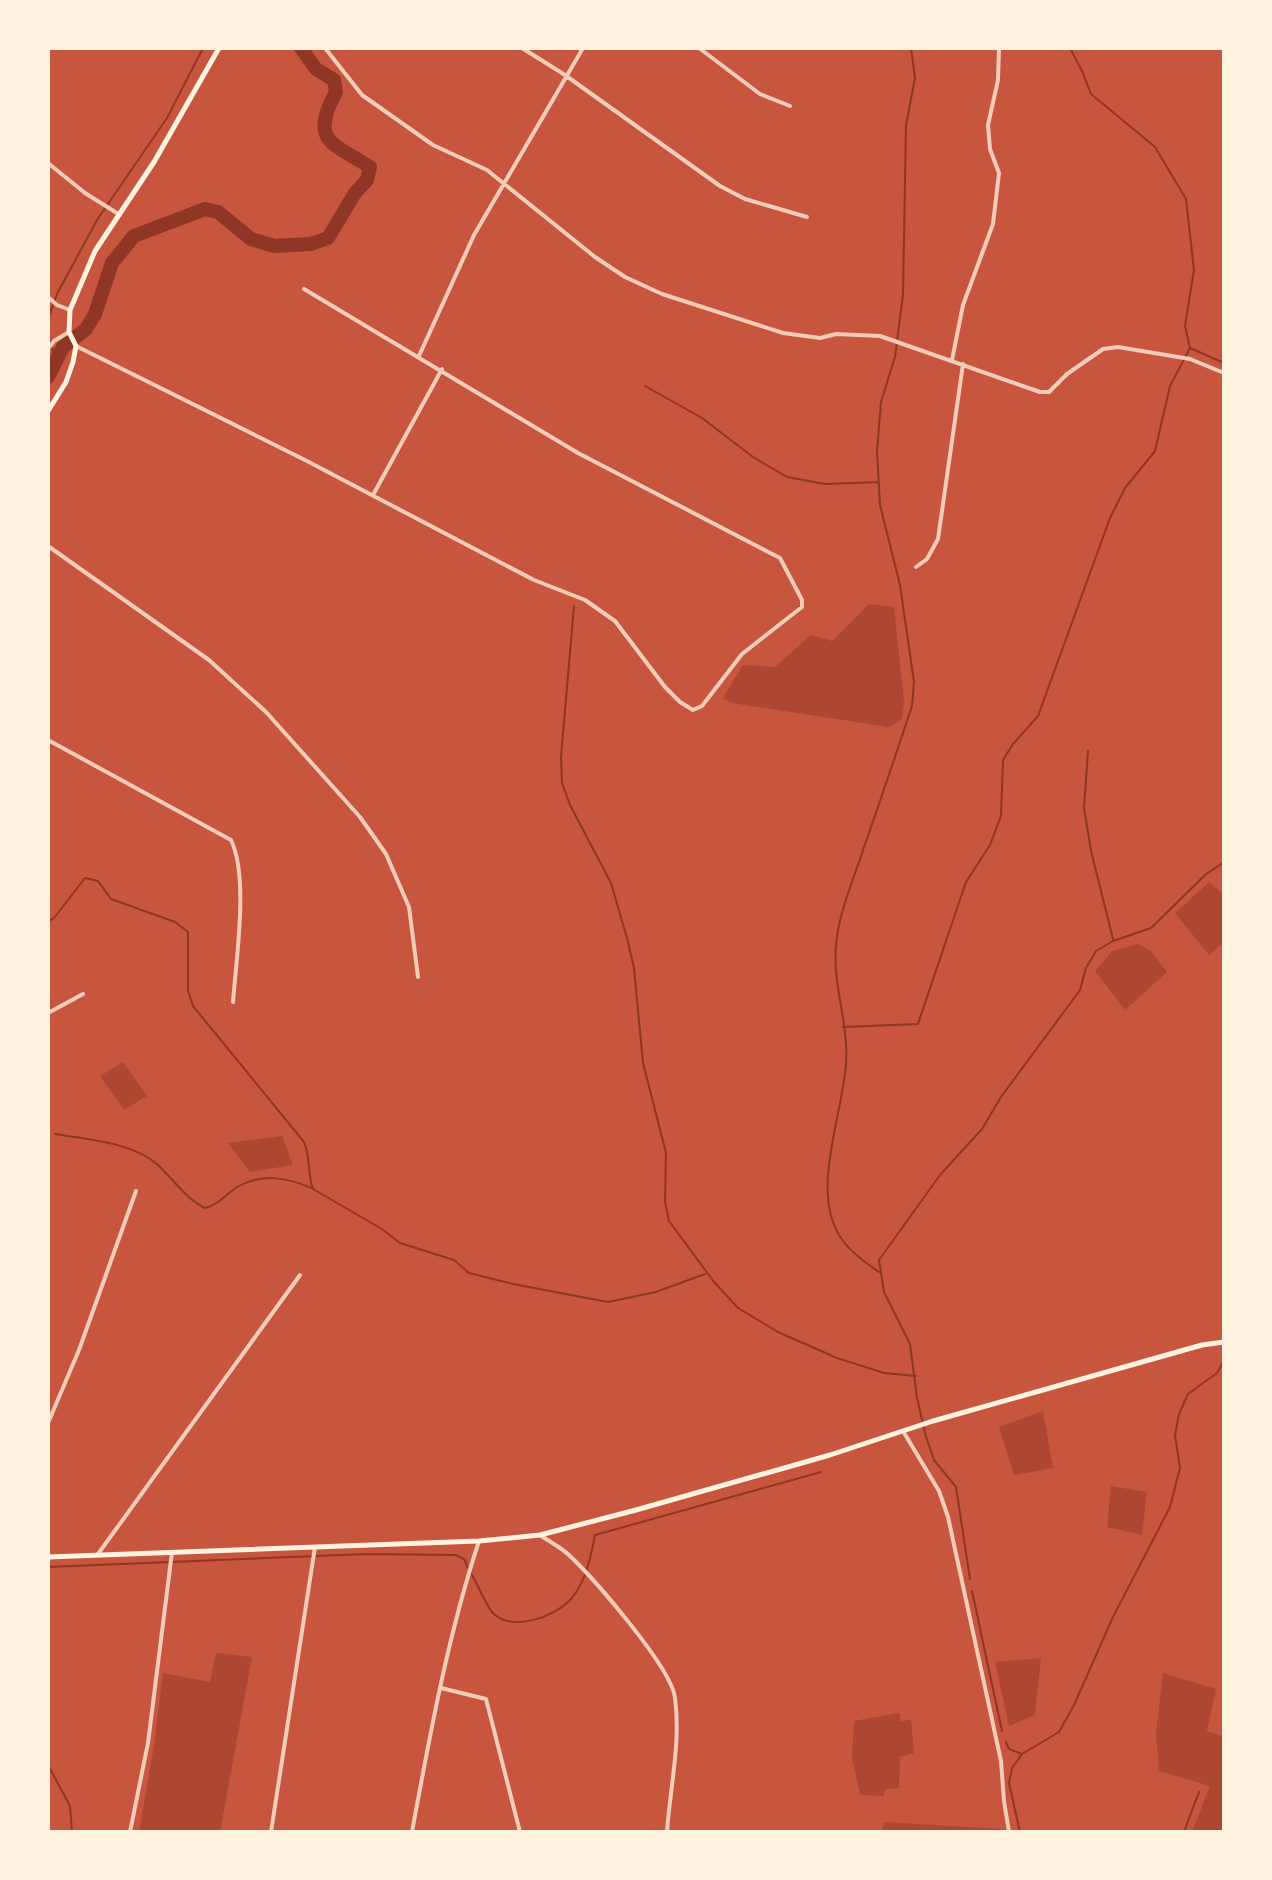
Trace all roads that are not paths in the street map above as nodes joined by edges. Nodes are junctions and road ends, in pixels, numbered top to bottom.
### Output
1 (219, 48) edge
2 (325, 48) edge
3 (522, 48) edge
4 (583, 48) edge
5 (699, 48) edge
6 (999, 48) edge
7 (565, 75) junction
8 (790, 106) dead end
9 (48, 163) edge
10 (506, 184) junction
11 (120, 215) junction
12 (807, 217) dead end
13 (304, 289) dead end
14 (48, 297) edge
15 (70, 310) junction
16 (69, 332) junction
17 (76, 346) junction
18 (48, 349) edge
19 (419, 356) junction
20 (952, 360) junction
21 (963, 364) junction
22 (442, 369) junction
23 (1224, 373) edge
24 (48, 411) edge
25 (373, 495) junction
26 (48, 546) edge
27 (916, 567) dead end
28 (48, 740) edge
29 (418, 977) dead end
30 (83, 994) dead end
31 (233, 1002) dead end
32 (48, 1013) edge
33 (136, 1191) dead end
34 (300, 1275) dead end
35 (1224, 1342) edge
36 (48, 1423) edge
37 (903, 1431) junction
38 (540, 1535) junction
39 (479, 1541) junction
40 (316, 1545) junction
41 (172, 1552) junction
42 (98, 1554) junction
43 (48, 1557) edge
44 (441, 1688) junction
45 (130, 1832) edge
46 (271, 1832) edge
47 (412, 1832) edge
48 (520, 1832) edge
49 (667, 1832) edge
50 (1009, 1832) edge

1 - 11 main road
2 - 10 street
3 - 7 street
4 - 7 street
5 - 8 street
6 - 20 street
7 - 10 street
7 - 12 street
9 - 11 street
10 - 19 street
10 - 20 street
11 - 15 main road
13 - 19 street
14 - 15 street
15 - 16 main road
16 - 17 main road
16 - 18 street
17 - 24 main road
17 - 25 street
19 - 22 street
20 - 21 street
21 - 23 street
21 - 27 street
22 - 25 street
22 - 25 street
26 - 29 street
28 - 31 street
30 - 32 street
33 - 36 street
34 - 42 street
35 - 37 main road
37 - 38 main road
37 - 50 street
38 - 39 main road
38 - 49 street
39 - 40 main road
39 - 44 street
40 - 41 main road
40 - 46 street
41 - 42 main road
41 - 45 street
42 - 43 main road
44 - 47 street
44 - 48 street

